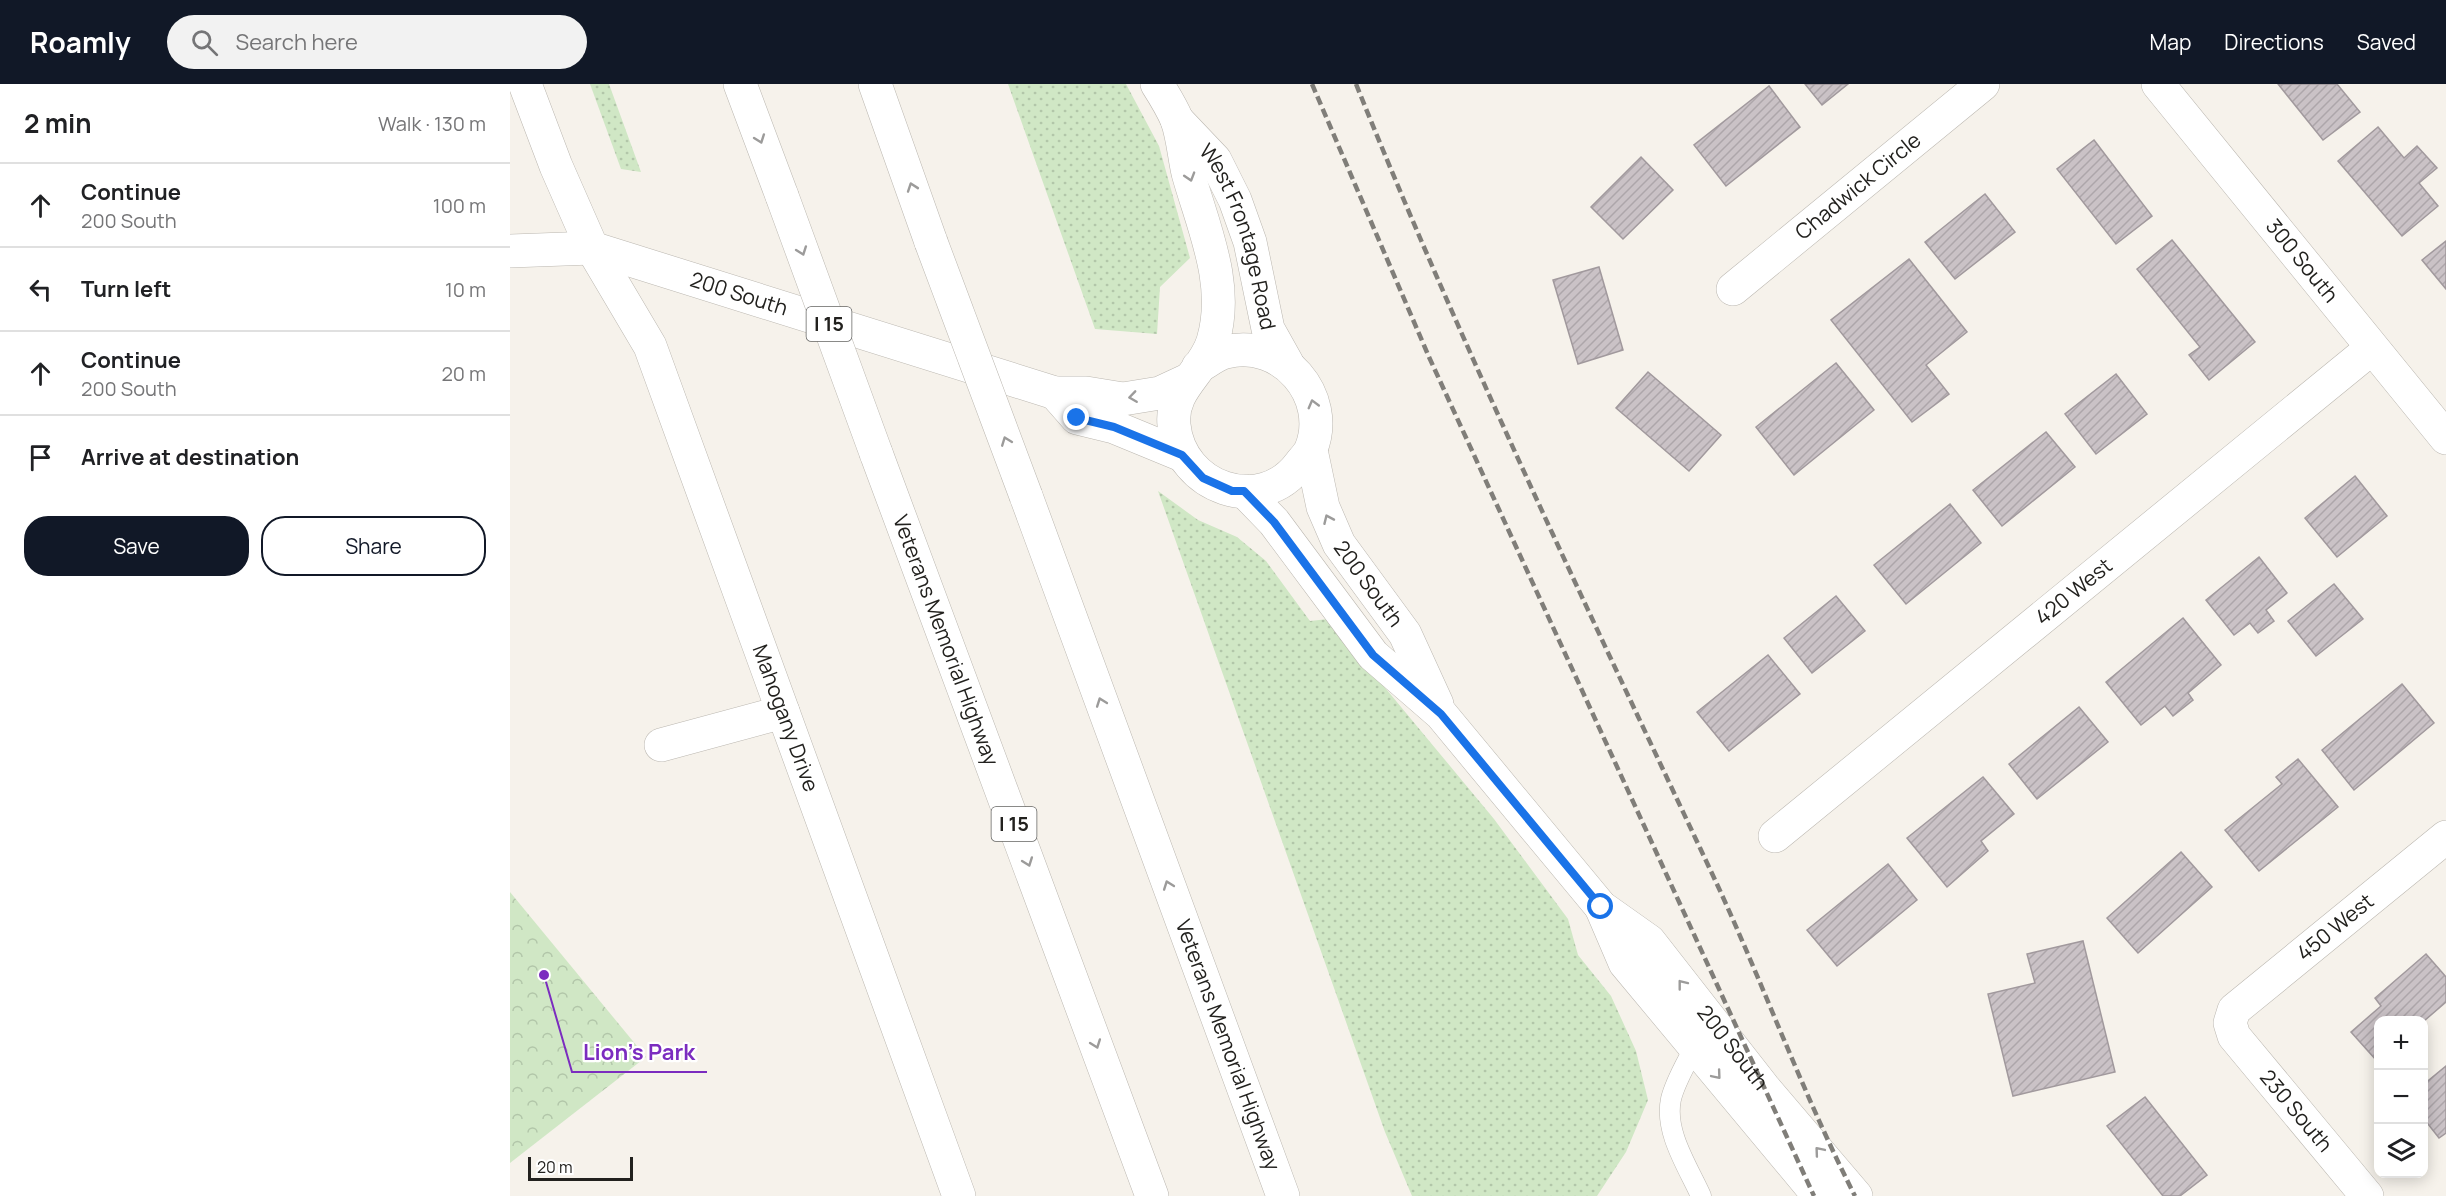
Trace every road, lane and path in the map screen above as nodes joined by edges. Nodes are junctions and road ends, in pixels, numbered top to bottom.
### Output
1 (525, 84) edge
2 (740, 84) edge
3 (875, 84) edge
4 (1157, 84) edge
5 (1983, 84) edge
6 (2158, 84) edge
7 (1177, 120) junction
8 (592, 248) junction
9 (510, 251) edge
10 (1733, 289) dead end
11 (2372, 348) junction
12 (1287, 363) junction
13 (1193, 374) junction
14 (1055, 393) junction
15 (2446, 438) edge
16 (1311, 450) junction
17 (1182, 455) junction
18 (1244, 491) junction
19 (783, 712) junction
20 (1441, 714) junction
21 (661, 745) dead end
22 (1775, 836) dead end
23 (2446, 837) edge
24 (1601, 907) junction
25 (2230, 1023) joint
26 (1694, 1048) junction
27 (959, 1196) edge
28 (1152, 1196) edge
29 (1283, 1196) edge
30 (1701, 1196) edge
31 (1819, 1196) edge
32 (1856, 1196) edge
33 (2367, 1196) edge

1 - 8 main road
2 -> 28 main road, Veterans Memorial Highway / I 15, bridge
29 -> 3 main road, Veterans Memorial Highway, bridge
4 - 7 main road, West Frontage Road
5 - 10 main road, Chadwick Circle
6 - 11 main road, 300 South
7 - 12 main road, West Frontage Road
7 -> 13 main road, West Frontage Road
8 - 9 main road, 200 South
8 - 14 main road, 200 South
8 - 19 main road, Mahogany Drive
11 - 15 main road, 300 South
11 - 22 main road, 420 West
12 - 13 main road
16 -> 12 main road
13 -> 14 main road, 200 South
13 - 17 main road
14 - 17 main road
16 - 18 main road
20 -> 16 main road, 200 South
17 - 18 main road
18 - 20 main road, 200 South
19 - 21 main road
19 - 27 main road, Mahogany Drive
20 - 24 main road, 200 South
23 - 25 main road, 450 West
24 - 26 main road, 200 South
32 -> 24 main road, 200 South
25 - 33 main road, 230 South
26 - 30 lane
26 -> 31 main road, 200 South

